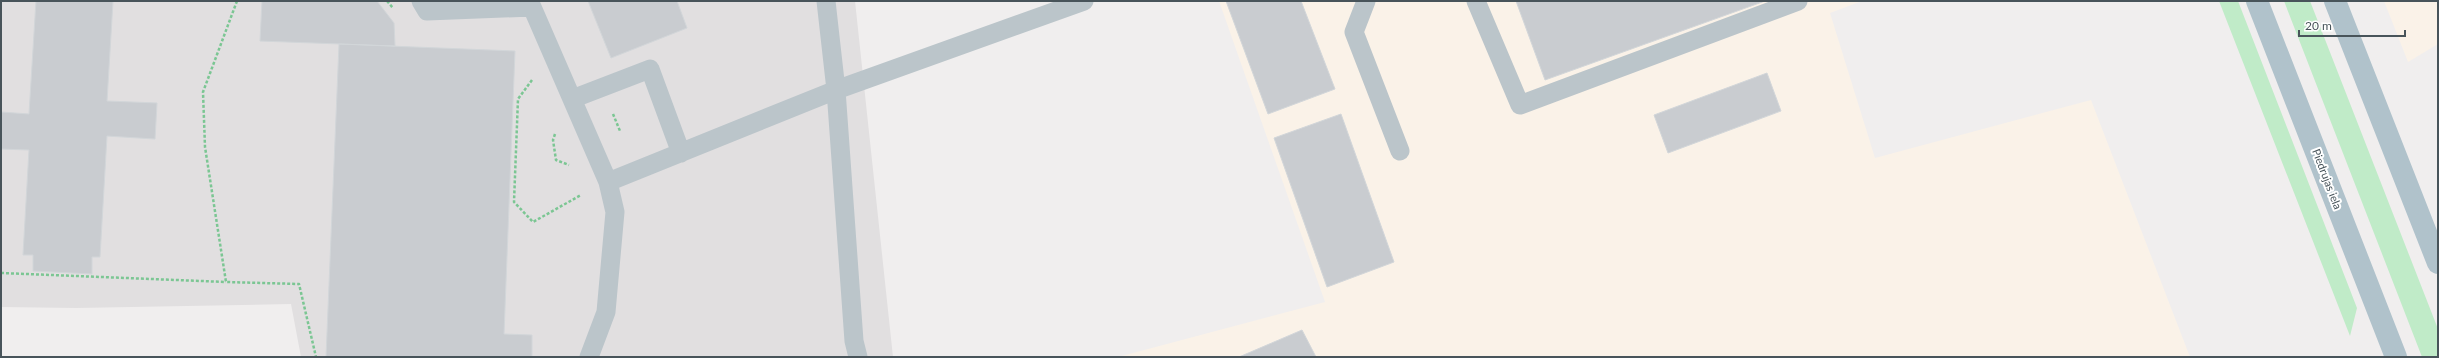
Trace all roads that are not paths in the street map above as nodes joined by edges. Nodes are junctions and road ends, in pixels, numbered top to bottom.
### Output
1 (420, 1) edge
2 (826, 1) edge
3 (1084, 1) edge
4 (1366, 1) edge
5 (1476, 1) edge
6 (1798, 1) edge
7 (2257, 1) edge
8 (2335, 1) edge
9 (531, 4) edge
10 (836, 90) junction
11 (572, 99) junction
12 (1400, 151) dead end
13 (681, 152) junction
14 (608, 182) junction
15 (2438, 263) edge
16 (589, 357) edge
17 (858, 357) edge
18 (2396, 357) edge

1 - 9 lane
2 - 10 lane
3 - 10 lane
4 - 12 lane
5 - 6 lane
7 - 18 main road, Piedrujas iela
8 - 15 main road
9 - 11 lane
10 - 13 lane
10 - 17 lane
11 - 13 lane
11 - 14 lane
13 - 14 lane
14 - 16 lane

